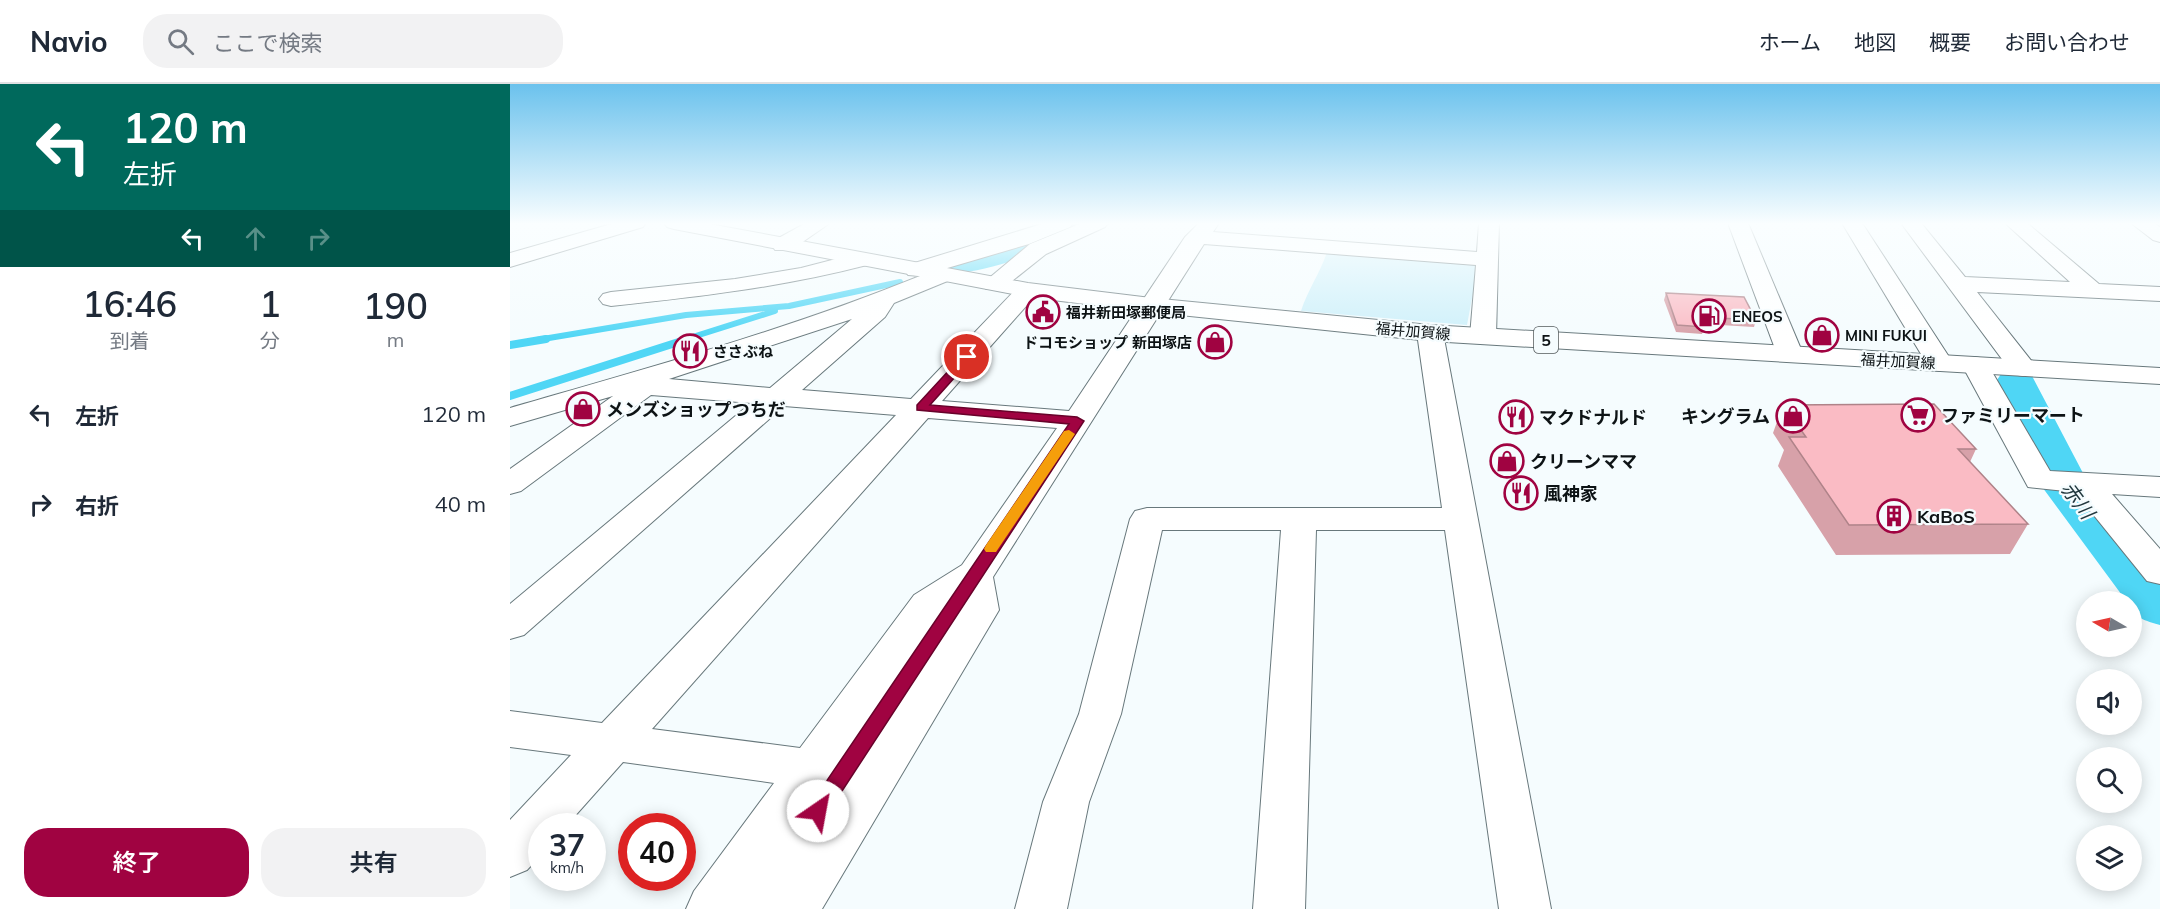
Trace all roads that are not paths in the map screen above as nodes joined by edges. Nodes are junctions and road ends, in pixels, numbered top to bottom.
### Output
1 (853, 262) edge
2 (868, 262) edge
3 (958, 262) edge
4 (1029, 262) edge
5 (1181, 262) edge
6 (1487, 262) edge
7 (1753, 262) edge
8 (1876, 262) edge
9 (1941, 262) edge
10 (2059, 262) edge
11 (929, 272) junction
12 (1959, 284) junction
13 (1011, 287) junction
14 (2092, 290) junction
15 (2160, 294) edge
16 (611, 300) dead end
17 (884, 301) junction
18 (1151, 305) junction
19 (1430, 333) junction
20 (1483, 336) junction
21 (1790, 354) junction
22 (1940, 363) junction
23 (1975, 365) junction
24 (2023, 368) junction
25 (2160, 376) edge
26 (650, 380) junction
27 (777, 397) junction
28 (921, 408) junction
29 (510, 417) edge
30 (1077, 421) junction
31 (2085, 483) junction
32 (510, 484) edge
33 (2160, 487) edge
34 (1299, 519) junction
35 (1460, 519) junction
36 (2160, 572) edge
37 (974, 574) junction
38 (510, 625) edge
39 (510, 729) edge
40 (612, 743) junction
41 (811, 769) junction
42 (510, 854) edge
43 (712, 909) edge
44 (753, 909) edge
45 (793, 909) edge
46 (1041, 909) edge
47 (1279, 909) edge
48 (1525, 909) edge

1 - 16 street
2 - 11 street, 福井加賀線 / 5
3 - 11 street
4 - 13 street
5 - 18 street
6 - 20 street
7 - 21 street
8 - 22 street
9 - 12 street
10 - 14 street
11 - 13 street, 福井加賀線 / 5
11 - 17 street
12 - 14 street
12 - 24 street
13 - 18 street, 福井加賀線 / 5
13 - 28 street
14 - 15 street
17 - 26 street
17 - 27 street
18 - 19 street, 福井加賀線 / 5
18 - 30 street
19 - 20 street, 福井加賀線 / 5
19 - 35 street
20 - 21 street, 福井加賀線 / 5
21 - 22 street, 福井加賀線 / 5
22 - 23 street, 福井加賀線 / 5
23 - 24 street, 福井加賀線 / 5
23 - 31 street
24 - 25 street, 福井加賀線 / 5
26 - 27 street
26 - 29 street
26 - 32 street
27 - 28 street
27 - 38 street
28 - 30 street
28 - 40 street
30 - 37 street
31 - 33 street
31 - 36 street
34 - 35 street
34 - 46 street
34 - 47 street
35 - 48 street
37 - 41 street
37 - 44 street
37 - 45 street
39 - 40 street
40 - 41 street
40 - 42 street
41 - 43 street

